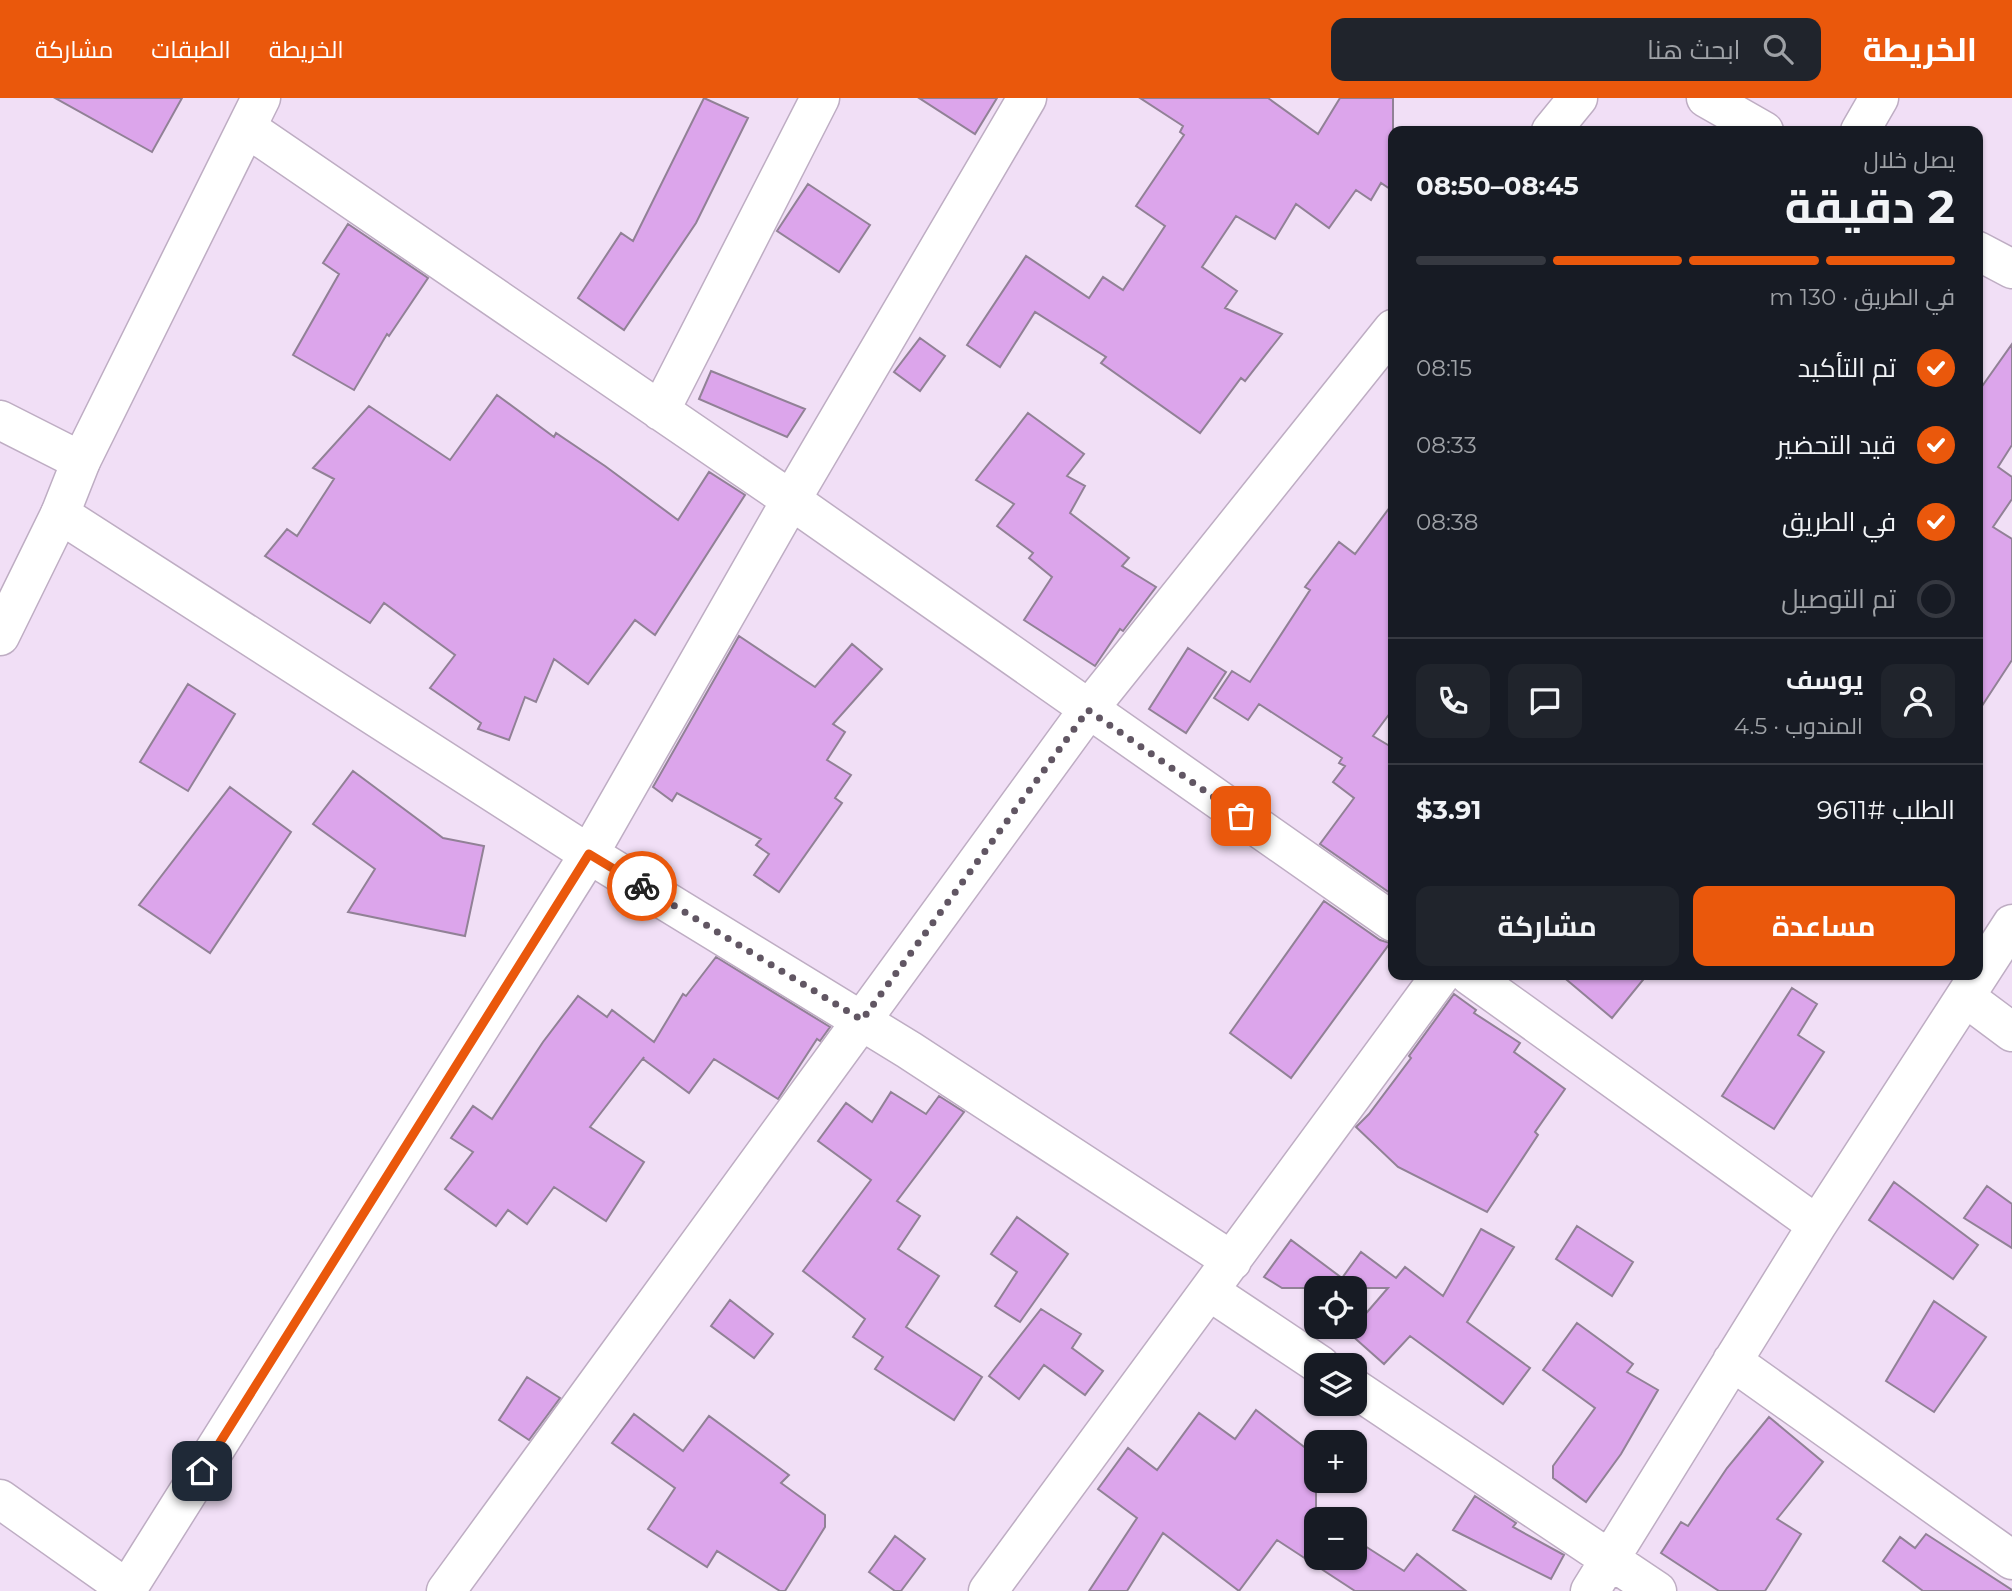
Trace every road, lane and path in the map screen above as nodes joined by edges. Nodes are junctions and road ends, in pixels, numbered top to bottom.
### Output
1 (820, 98) edge
2 (1027, 98) edge
3 (1578, 98) edge
4 (1706, 98) edge
5 (1879, 98) edge
6 (254, 113) edge
7 (1555, 126) edge
8 (1755, 126) edge
9 (1863, 126) edge
10 (1983, 254) edge
11 (2012, 269) edge
12 (1388, 335) edge
13 (660, 411) junction
14 (0, 420) edge
15 (82, 461) junction
16 (791, 500) junction
17 (60, 514) junction
18 (0, 636) edge
19 (1088, 710) junction
20 (589, 854) junction
21 (1388, 919) edge
22 (2012, 924) edge
23 (1983, 969) edge
24 (1437, 980) edge
25 (1476, 980) edge
26 (1976, 980) edge
27 (1965, 997) junction
28 (862, 1020) junction
29 (2012, 1032) edge
30 (1817, 1225) junction
31 (1232, 1261) junction
32 (1209, 1291) junction
33 (1304, 1354) edge
34 (1732, 1361) junction
35 (1367, 1397) edge
36 (0, 1499) edge
37 (1611, 1559) junction
38 (2012, 1560) edge
39 (128, 1590) edge
40 (446, 1591) edge
41 (988, 1591) edge
42 (1590, 1591) edge
43 (1657, 1591) edge

1 - 13 street
2 - 16 street
3 - 7 street
4 - 8 street
5 - 9 street
6 - 13 street
6 - 15 street
10 - 11 street
12 - 19 street
13 - 16 street
14 - 15 street
15 - 17 street
16 - 19 street
16 - 20 street
17 - 18 street
17 - 20 street
19 - 21 street
19 - 28 street
20 - 28 street
20 - 39 street
22 - 23 street
24 - 31 street
25 - 30 street
26 - 27 street
27 - 29 street
27 - 30 street
28 - 31 street
28 - 40 street
30 - 34 street
31 - 32 street
32 - 33 street
32 - 41 street
34 - 37 street
34 - 38 street
35 - 37 street
36 - 39 street
37 - 42 street
37 - 43 street

